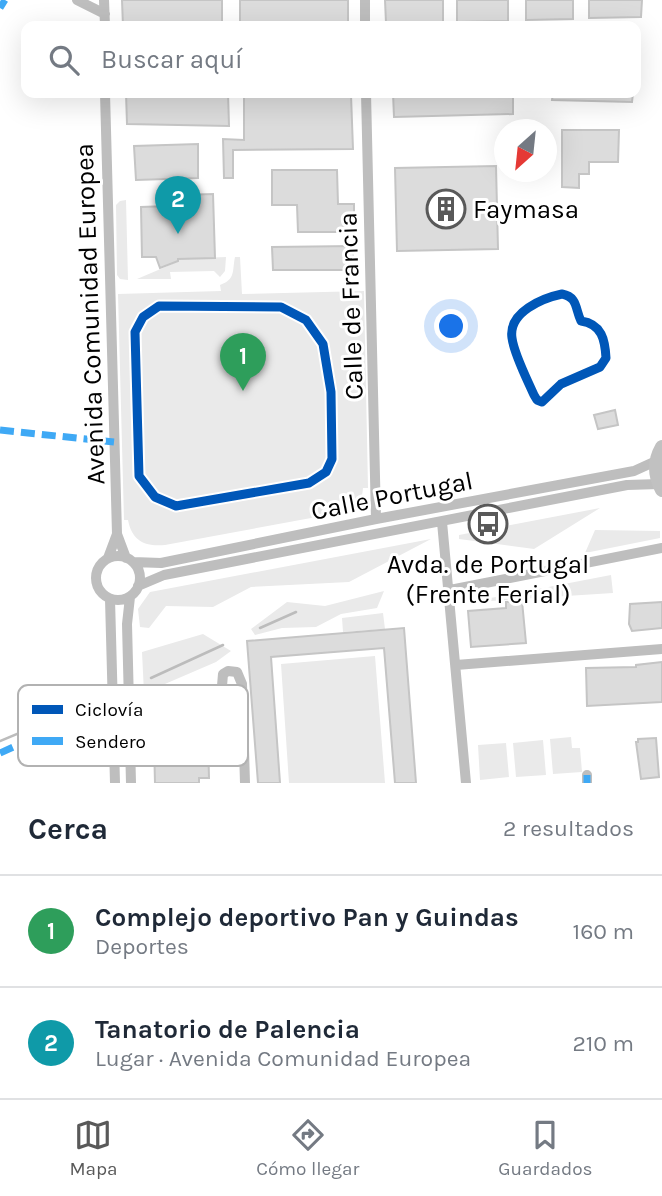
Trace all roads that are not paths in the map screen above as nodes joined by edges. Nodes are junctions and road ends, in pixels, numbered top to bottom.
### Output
1 (77, 0) edge
2 (104, 0) edge
3 (365, 0) edge
4 (104, 14) junction
5 (105, 21) edge
6 (365, 21) edge
7 (105, 98) edge
8 (366, 98) edge
9 (662, 447) edge
10 (656, 461) junction
11 (660, 486) edge
12 (376, 519) junction
13 (443, 522) junction
14 (117, 534) junction
15 (662, 548) edge
16 (108, 558) junction
17 (129, 560) junction
18 (138, 586) junction
19 (450, 590) junction
20 (130, 597) junction
21 (110, 599) junction
22 (662, 649) edge
23 (456, 665) junction
24 (112, 685) edge
25 (129, 685) edge
26 (466, 783) edge

1 - 4 street
2 - 4 street
3 - 6 street
4 - 5 street
7 - 14 street, Avenida Comunidad Europea
8 - 12 street, Calle de Francia
9 - 10 main road
10 - 11 main road
10 - 12 street, Calle Portugal
11 - 13 street, Calle Portugal
12 - 17 street, Calle Portugal
13 - 18 street, Calle Portugal
13 - 19 street
14 - 16 street, Avenida Comunidad Europea
14 - 17 street, Avenida Comunidad Europea
15 - 19 street
16 - 17 street
16 - 21 street
17 - 18 street
18 - 20 street
19 - 23 street
20 - 21 street
20 - 25 street
21 - 24 street
22 - 23 street
23 - 26 street

